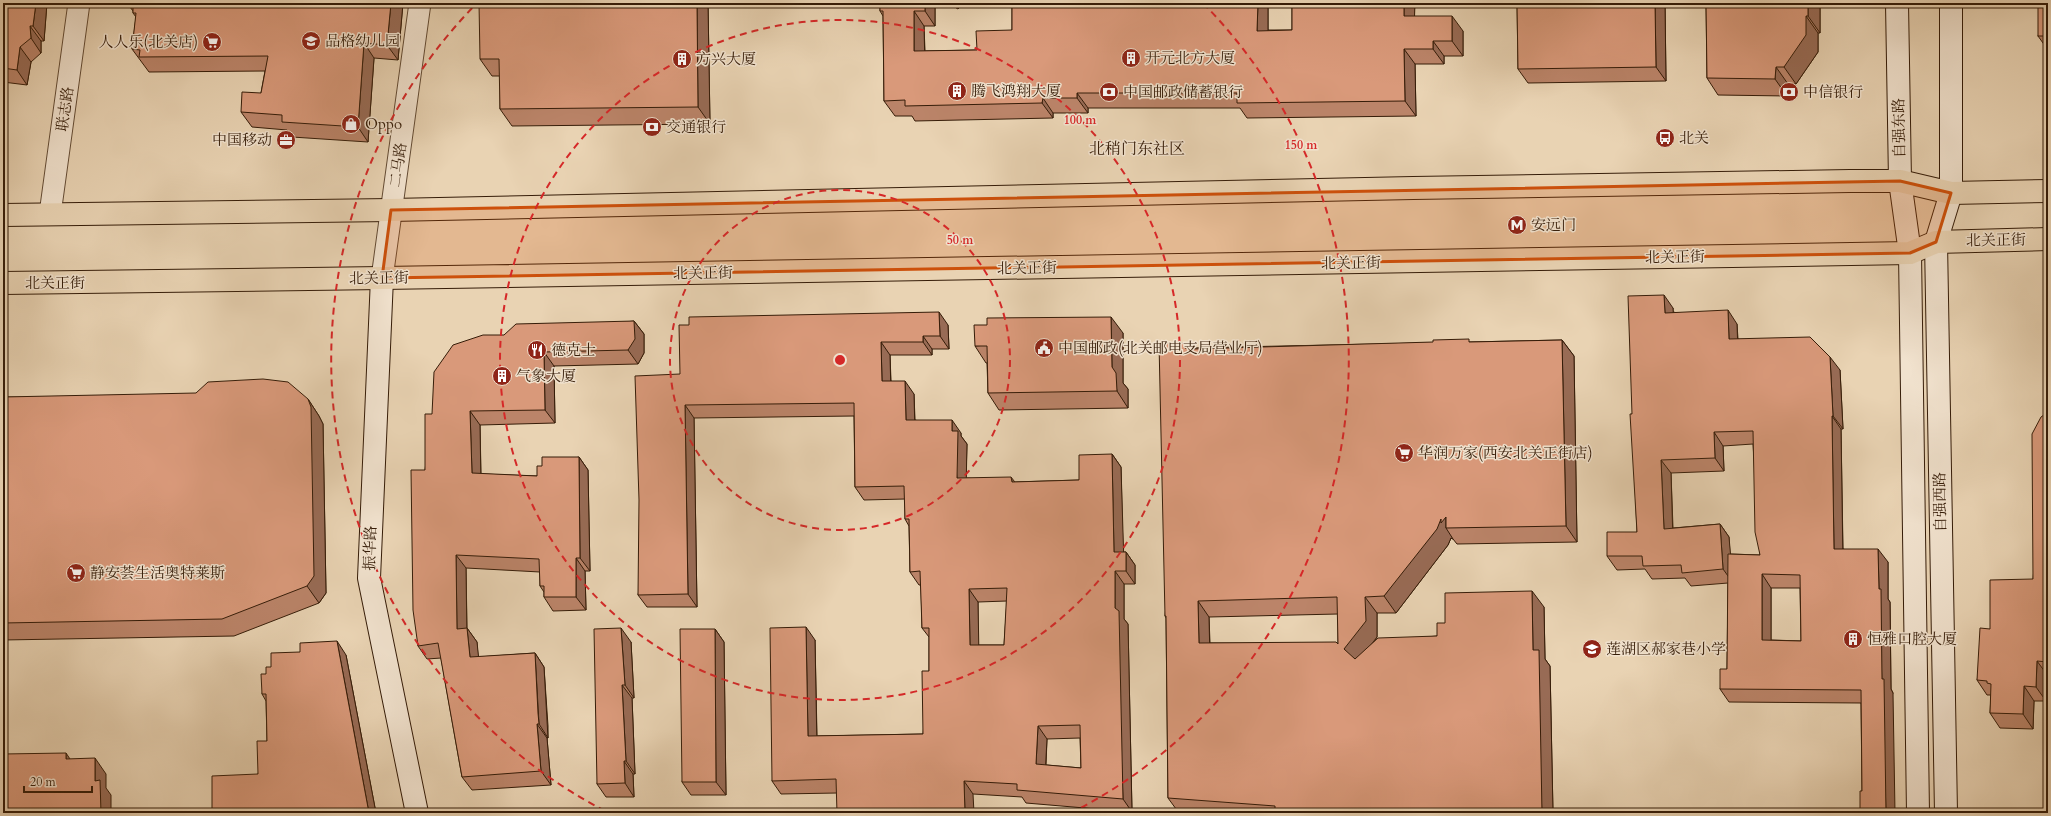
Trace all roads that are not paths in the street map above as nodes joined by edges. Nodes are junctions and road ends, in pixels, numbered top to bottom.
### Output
1 (79, 3) edge
2 (420, 3) edge
3 (1897, 3) edge
4 (1951, 3) edge
5 (1900, 181) junction
6 (2048, 191) edge
7 (1951, 193) junction
8 (392, 210) junction
9 (50, 214) junction
10 (3, 215) edge
11 (2048, 239) edge
12 (1936, 242) junction
13 (1910, 253) junction
14 (382, 278) junction
15 (3, 283) edge
16 (417, 813) edge
17 (1918, 813) edge
18 (1946, 813) edge

1 - 9 street, 联志路
2 - 8 street, 二马路
3 - 5 main road, 自强东路
4 - 7 main road
5 - 7 main road
5 - 8 main road
5 - 13 main road, 自强东路
6 - 7 main road
7 - 12 main road, 自强西路
8 - 9 main road
8 - 14 street, 二马路
9 - 10 main road
11 - 12 main road, 北关正街
12 - 13 main road, 北关正街
12 - 18 main road, 自强西路
13 - 14 main road, 北关正街
13 - 17 main road, 自强西路
14 - 15 main road, 北关正街
14 - 16 main road, 振华路

